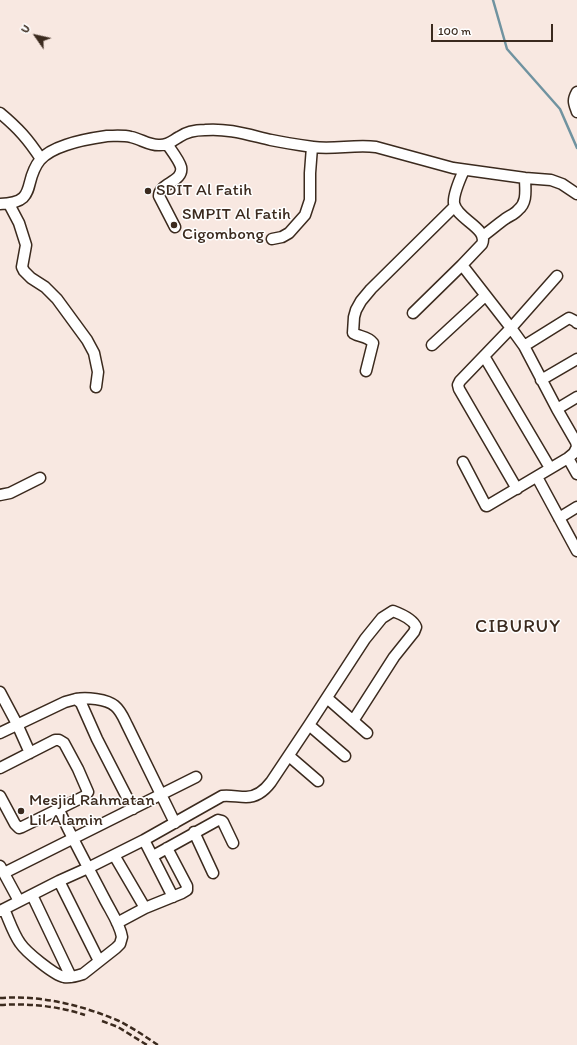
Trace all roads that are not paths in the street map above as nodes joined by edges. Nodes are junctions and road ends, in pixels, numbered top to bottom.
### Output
1 (577, 92) edge
2 (577, 112) edge
3 (0, 113) edge
4 (167, 144) junction
5 (312, 147) junction
6 (41, 159) junction
7 (464, 170) junction
8 (525, 178) junction
9 (577, 194) edge
10 (5, 204) edge
11 (455, 206) junction
12 (175, 227) dead end
13 (483, 236) junction
14 (272, 239) dead end
15 (462, 265) junction
16 (557, 276) dead end
17 (485, 296) junction
18 (413, 313) dead end
19 (577, 323) edge
20 (510, 328) junction
21 (432, 345) dead end
22 (524, 346) junction
23 (484, 356) junction
24 (577, 359) edge
25 (366, 371) dead end
26 (541, 380) junction
27 (96, 387) dead end
28 (577, 397) edge
29 (557, 409) junction
30 (577, 446) edge
31 (462, 462) dead end
32 (574, 465) edge
33 (550, 468) junction
34 (537, 477) junction
35 (40, 478) dead end
36 (517, 489) junction
37 (0, 495) edge
38 (577, 507) edge
39 (559, 518) junction
40 (575, 553) edge
41 (0, 693) edge
42 (327, 698) junction
43 (76, 699) junction
44 (353, 721) junction
45 (17, 724) junction
46 (310, 725) junction
47 (367, 732) dead end
48 (0, 733) edge
49 (30, 753) junction
50 (289, 756) junction
51 (345, 756) dead end
52 (0, 768) edge
53 (196, 777) dead end
54 (318, 781) dead end
55 (161, 794) junction
56 (0, 796) edge
57 (133, 809) junction
58 (59, 810) junction
59 (175, 823) junction
60 (194, 832) junction
61 (72, 838) junction
62 (144, 840) junction
63 (233, 843) dead end
64 (166, 848) junction
65 (114, 855) junction
66 (153, 856) junction
67 (88, 868) junction
68 (2, 870) edge
69 (213, 873) dead end
70 (59, 880) junction
71 (32, 895) junction
72 (173, 897) junction
73 (19, 901) junction
74 (145, 908) junction
75 (2, 910) edge
76 (117, 923) junction
77 (99, 961) junction
78 (70, 977) junction

1 - 2 street
3 - 6 street
4 - 5 street
4 - 6 street
4 - 12 street
5 - 7 street
5 - 14 street
6 - 10 street
7 - 8 street
7 - 11 street
8 - 9 street
8 - 13 street
10 - 27 street
11 - 13 street
11 - 25 street
13 - 15 street
15 - 17 street
15 - 18 street
16 - 20 street
17 - 20 street
17 - 21 street
19 - 22 street
20 - 22 street
20 - 23 street
22 - 26 street
23 - 33 street
23 - 36 street
24 - 26 street
26 - 29 street
28 - 29 street
29 - 30 street
30 - 32 street
31 - 36 street
32 - 33 street
33 - 34 street
34 - 36 street
34 - 39 street
35 - 37 street
38 - 39 street
39 - 40 street
41 - 45 street
42 - 44 street
42 - 44 street
42 - 46 street
43 - 45 street
43 - 55 street
43 - 57 street
44 - 47 street
45 - 48 street
45 - 49 street
46 - 50 street
46 - 51 street
49 - 52 street
49 - 58 street
50 - 54 street
50 - 59 street
53 - 55 street
55 - 57 street
55 - 59 street
56 - 58 street
57 - 61 street
58 - 61 street
59 - 62 street
60 - 63 street
60 - 64 street
60 - 69 street
61 - 67 street
61 - 68 street
62 - 65 street
62 - 66 street
64 - 66 street
64 - 72 street
65 - 67 street
65 - 74 street
66 - 72 street
67 - 70 street
67 - 76 street
68 - 73 street
70 - 71 street
70 - 77 street
71 - 73 street
71 - 78 street
72 - 74 street
73 - 75 street
74 - 76 street
75 - 78 street
76 - 77 street
77 - 78 street

